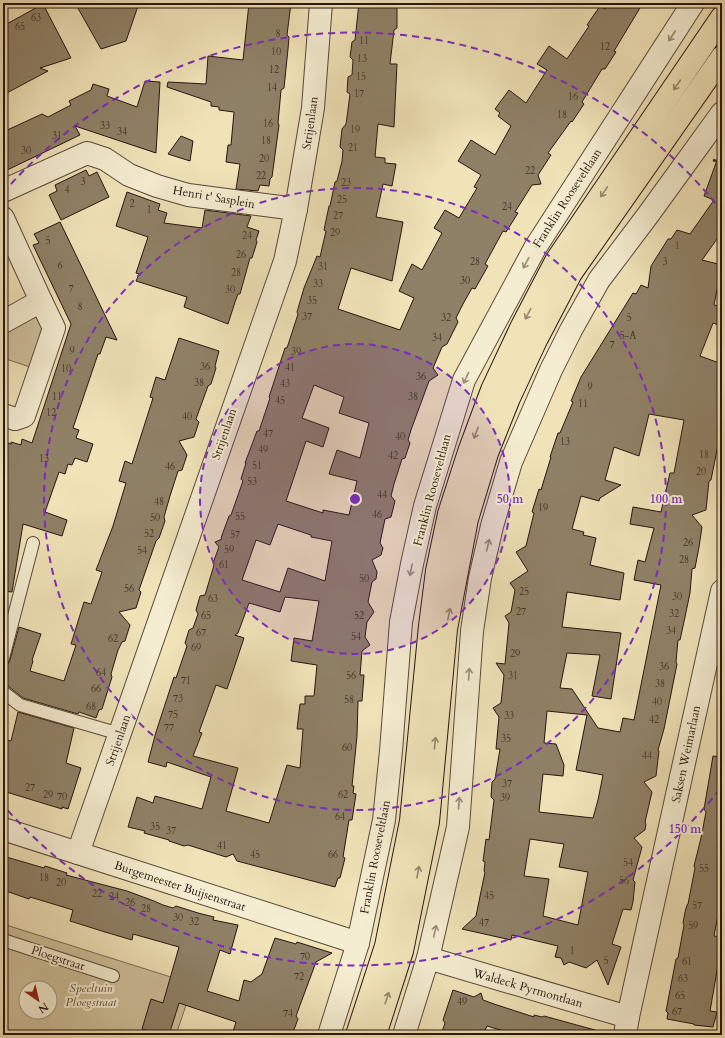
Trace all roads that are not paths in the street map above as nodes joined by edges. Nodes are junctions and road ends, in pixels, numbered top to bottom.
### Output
1 (321, 3) edge
2 (693, 3) edge
3 (722, 17) edge
4 (722, 57) edge
5 (722, 113) edge
6 (3, 191) edge
7 (296, 209) junction
8 (3, 218) edge
9 (41, 302) junction
10 (3, 322) edge
11 (3, 415) edge
12 (33, 543) dead end
13 (722, 591) edge
14 (3, 658) edge
15 (3, 692) edge
16 (120, 734) junction
17 (3, 830) edge
18 (78, 853) junction
19 (3, 940) edge
20 (358, 943) junction
21 (428, 958) junction
22 (113, 976) dead end
23 (626, 1026) edge
24 (329, 1035) edge
25 (357, 1035) edge
26 (376, 1035) edge
27 (404, 1035) edge

1 - 7 street, Strijenlaan
2 -> 20 street, Franklin Rooseveltlaan
3 -> 25 main road, Franklin Rooseveltlaan
26 -> 4 main road
21 -> 5 street
6 - 7 street, Henri t' Sasplein
7 - 16 street, Strijenlaan
8 - 9 street
9 - 10 street
9 - 11 street
12 - 14 lane
13 - 23 street, Saksen Weimarlaan
15 - 16 lane
16 - 18 street, Strijenlaan
17 - 18 street, Burgemeester Buijsenstraat
18 - 20 street, Burgemeester Buijsenstraat
19 - 22 lane, Ploegstraat
20 - 24 street, Franklin Rooseveltlaan
21 - 23 street, Waldeck Pyrmontlaan
21 - 27 street

